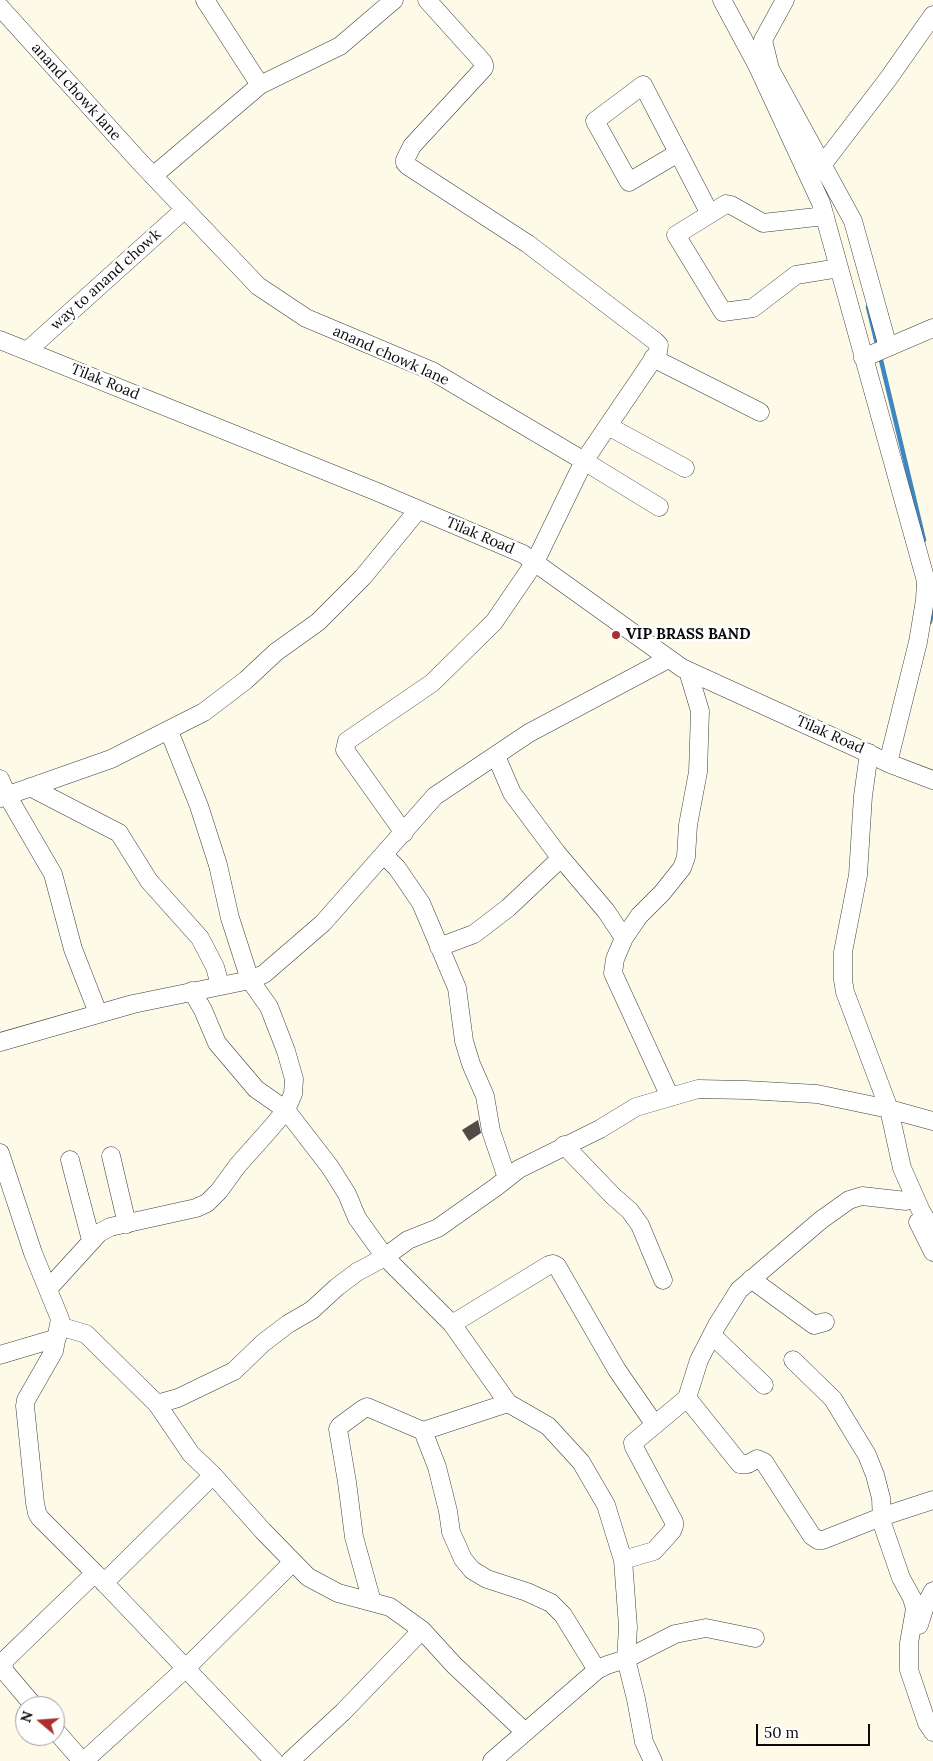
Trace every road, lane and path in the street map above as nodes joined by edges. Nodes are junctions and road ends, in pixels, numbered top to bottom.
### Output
1 (205, 0) edge
2 (394, 0) edge
3 (427, 0) edge
4 (722, 0) edge
5 (785, 0) edge
6 (0, 7) edge
7 (933, 15) edge
8 (766, 71) junction
9 (260, 85) junction
10 (678, 153) junction
11 (822, 165) junction
12 (153, 176) junction
13 (811, 180) junction
14 (184, 209) junction
15 (710, 214) junction
16 (825, 216) junction
17 (839, 268) junction
18 (933, 328) edge
19 (0, 340) edge
20 (888, 347) junction
21 (27, 350) junction
22 (653, 358) junction
23 (863, 358) junction
24 (760, 412) dead end
25 (608, 426) junction
26 (584, 461) junction
27 (685, 468) dead end
28 (659, 507) dead end
29 (418, 510) junction
30 (535, 562) junction
31 (668, 658) junction
32 (688, 671) junction
33 (168, 730) junction
34 (863, 750) junction
35 (496, 756) junction
36 (888, 764) junction
37 (0, 779) edge
38 (933, 780) edge
39 (30, 787) junction
40 (4, 797) edge
41 (404, 833) junction
42 (384, 855) junction
43 (561, 858) junction
44 (624, 938) junction
45 (440, 947) junction
46 (250, 980) junction
47 (220, 985) junction
48 (192, 991) junction
49 (98, 1013) junction
50 (0, 1042) edge
51 (670, 1097) junction
52 (883, 1108) junction
53 (286, 1110) junction
54 (933, 1121) edge
55 (564, 1145) junction
56 (0, 1152) edge
57 (111, 1156) dead end
58 (70, 1160) dead end
59 (507, 1178) junction
60 (906, 1201) junction
61 (127, 1224) junction
62 (933, 1231) edge
63 (91, 1240) junction
64 (933, 1252) edge
65 (385, 1257) junction
66 (751, 1279) junction
67 (664, 1280) dead end
68 (48, 1289) junction
69 (825, 1322) dead end
70 (452, 1324) junction
71 (58, 1332) junction
72 (712, 1335) junction
73 (0, 1355) edge
74 (793, 1360) dead end
75 (764, 1385) dead end
76 (687, 1398) junction
77 (508, 1403) junction
78 (157, 1404) junction
79 (655, 1425) junction
80 (423, 1431) junction
81 (213, 1475) junction
82 (933, 1500) edge
83 (881, 1517) junction
84 (623, 1560) junction
85 (293, 1562) junction
86 (100, 1578) junction
87 (933, 1591) edge
88 (372, 1602) junction
89 (422, 1630) junction
90 (755, 1638) dead end
91 (626, 1659) junction
92 (185, 1669) junction
93 (597, 1670) junction
94 (26, 1696) edge
95 (933, 1710) edge
96 (525, 1732) junction
97 (933, 1732) edge
98 (65, 1741) edge
99 (83, 1761) edge
100 (274, 1761) edge
101 (290, 1761) edge
102 (492, 1761) edge
103 (653, 1761) edge

1 - 9 street
2 - 9 street
3 - 22 street
4 - 8 street
5 - 8 street
6 - 12 street, anand chowk lane
7 - 11 street
8 - 11 street
8 - 13 street
9 - 12 street
10 - 10 street
10 - 15 street
11 - 13 street
11 - 20 street
12 - 14 street, anand chowk lane
13 - 16 street
14 - 21 street, way to anand chowk
14 - 26 street, anand chowk lane
15 - 16 street
15 - 17 street
16 - 17 street
17 - 23 street
18 - 20 street
19 - 21 street, Tilak Road
20 - 23 street
21 - 29 street, Tilak Road
22 - 24 street
22 - 25 street
23 - 36 street
25 - 26 street
25 - 27 street
26 - 28 street, anand chowk lane
26 - 30 street
29 - 30 street, Tilak Road
29 - 33 street
30 - 31 street, Tilak Road
30 - 41 street
31 - 32 street, Tilak Road
31 - 35 street
32 - 34 street, Tilak Road
32 - 44 street
33 - 39 street
33 - 46 street
34 - 36 street, Tilak Road
34 - 52 street
35 - 41 street
35 - 43 street
36 - 38 street, Tilak Road
37 - 40 street
39 - 40 street
39 - 47 street
40 - 49 street
41 - 42 street
42 - 45 street
42 - 46 street
43 - 44 street
43 - 45 street
44 - 51 street
45 - 59 street
46 - 47 street
46 - 53 street
47 - 48 street
48 - 49 street
48 - 53 street
49 - 50 street
51 - 52 street
51 - 55 street
52 - 54 street
52 - 60 street
52 - 62 street
53 - 61 street
53 - 65 street
55 - 59 street
55 - 67 street
56 - 68 street
57 - 61 street
58 - 63 street
59 - 65 street
60 - 64 street
60 - 66 street
61 - 63 street
63 - 68 street
65 - 70 street
65 - 78 street
66 - 69 street
66 - 72 street
68 - 71 street
70 - 77 street
70 - 79 street
71 - 73 street
71 - 78 street
71 - 86 street
72 - 75 street
72 - 76 street
74 - 83 street
76 - 79 street
76 - 83 street
77 - 80 street
77 - 84 street
78 - 81 street
79 - 84 street
80 - 88 street
80 - 93 street
81 - 85 street
81 - 86 street
82 - 83 street
83 - 97 street
84 - 91 street
85 - 88 street
85 - 92 street
86 - 92 street
86 - 94 street
87 - 95 street
88 - 89 street
89 - 96 street
89 - 101 street
90 - 91 street
91 - 93 street
91 - 103 street
92 - 99 street
92 - 100 street
93 - 96 street
96 - 102 street
98 - 99 street

